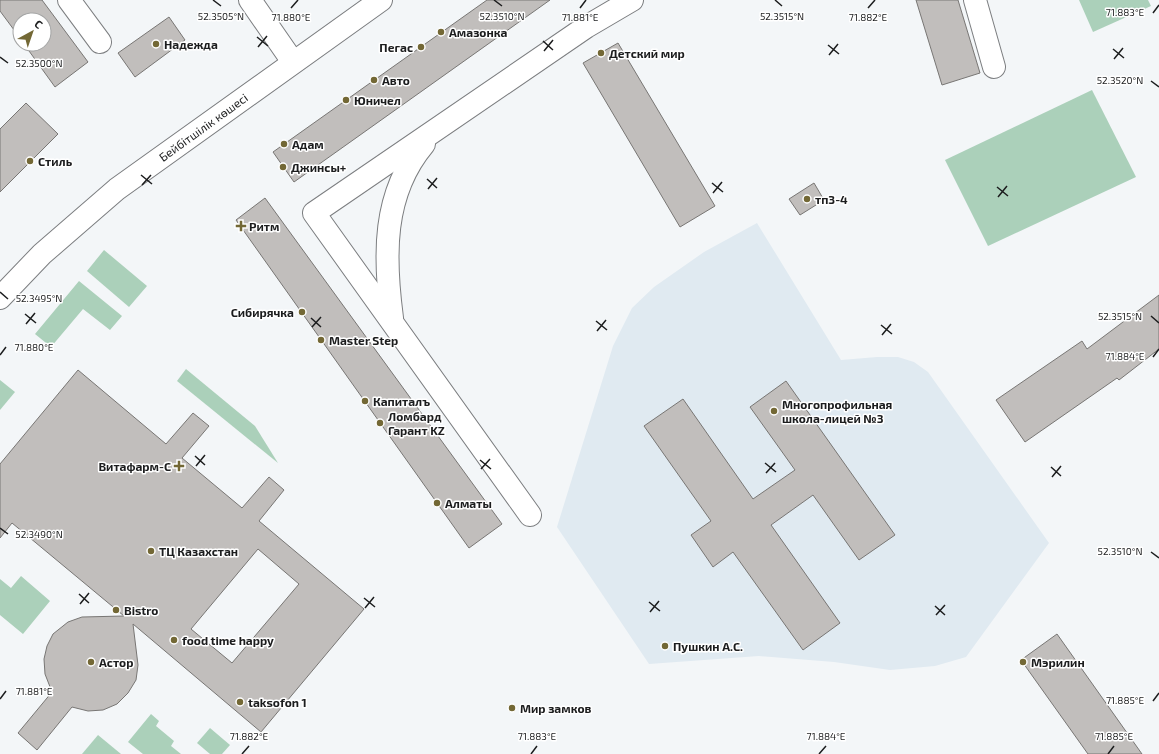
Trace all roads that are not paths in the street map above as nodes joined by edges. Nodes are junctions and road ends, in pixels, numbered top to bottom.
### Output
1 (69, 0) edge
2 (250, 0) edge
3 (381, 0) edge
4 (632, 0) edge
5 (975, 0) edge
6 (100, 42) dead end
7 (293, 62) junction
8 (994, 67) dead end
9 (438, 128) junction
10 (0, 298) edge
11 (392, 320) junction
12 (530, 515) dead end

1 - 6 street
2 - 7 street
3 - 7 street, Бейбітшілік көшесі
4 - 9 street
5 - 8 street
7 - 10 street, Бейбітшілік көшесі
9 - 11 street
9 - 11 street
11 - 12 street

